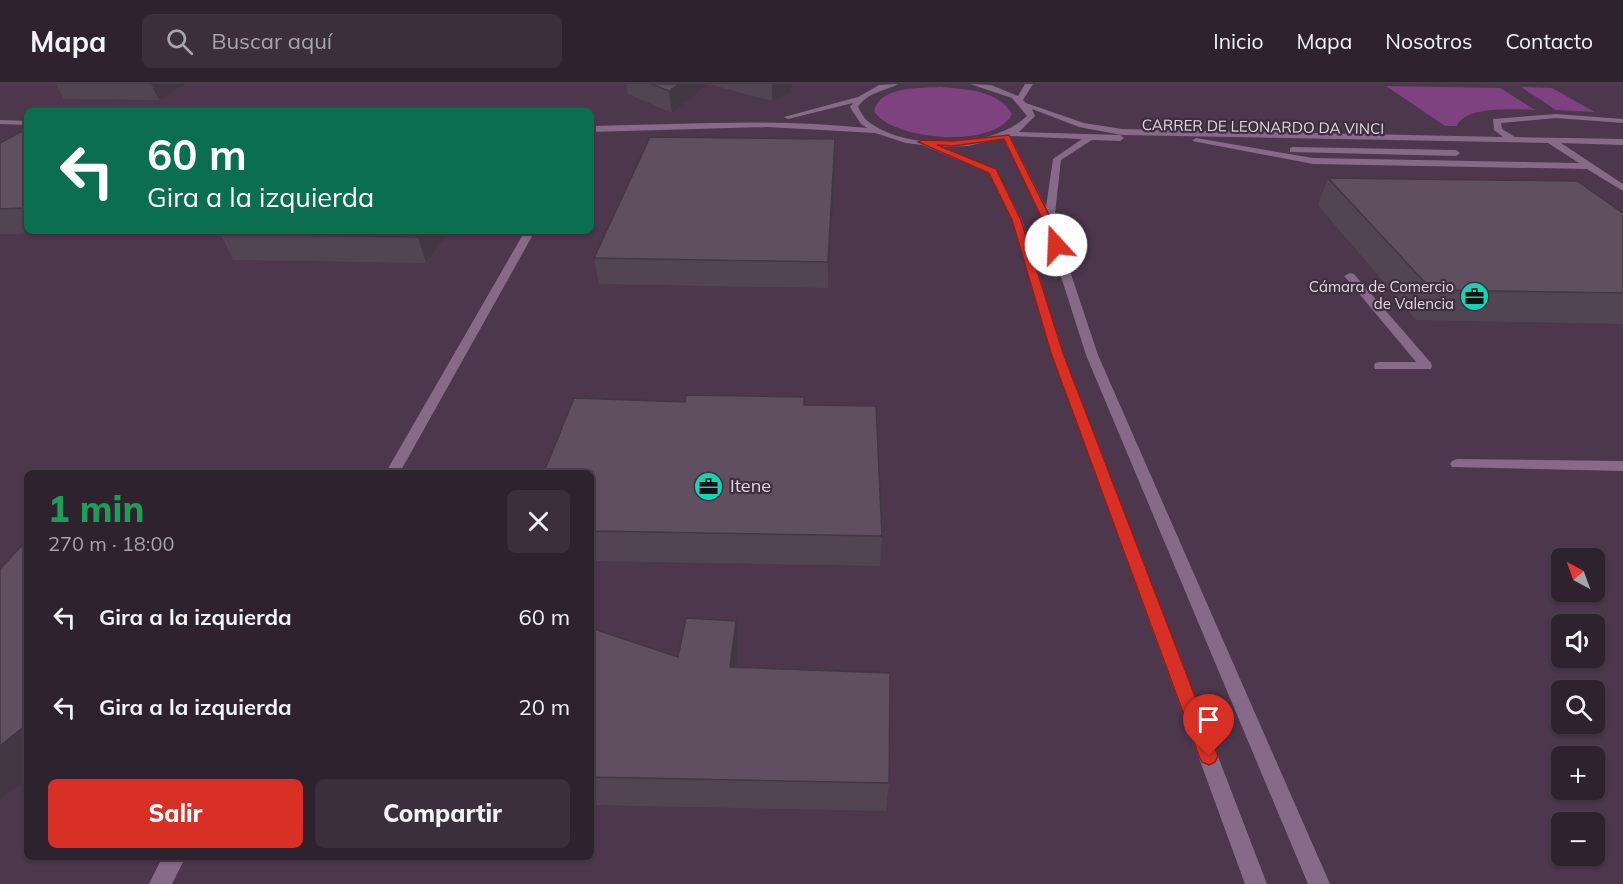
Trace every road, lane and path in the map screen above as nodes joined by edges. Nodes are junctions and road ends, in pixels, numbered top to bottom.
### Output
1 (894, 84) edge
2 (974, 84) edge
3 (1029, 84) edge
4 (859, 99) junction
5 (1023, 102) junction
6 (1623, 121) edge
7 (0, 122) edge
8 (24, 123) edge
9 (756, 123) junction
10 (594, 129) edge
11 (879, 131) junction
12 (0, 134) edge
13 (1009, 135) junction
14 (1088, 139) junction
15 (1185, 140) junction
16 (1513, 140) junction
17 (1551, 141) junction
18 (922, 142) junction
19 (1623, 142) edge
20 (1474, 144) junction
21 (1239, 148) junction
22 (1456, 153) junction
23 (1435, 163) junction
24 (1590, 166) junction
25 (1623, 188) edge
26 (1049, 223) junction
27 (528, 234) edge
28 (1350, 276) dead end
29 (1380, 366) dead end
30 (1457, 464) dead end
31 (1623, 466) edge
32 (394, 470) edge
33 (173, 860) edge
34 (160, 884) edge
35 (1256, 884) edge
36 (1319, 884) edge

1 - 4 street
2 - 5 street, CARRER DE LEONARDO DA VINCI
3 - 5 street
4 - 9 street
4 - 11 street
5 - 13 street
5 - 16 street, CARRER DE LEONARDO DA VINCI
6 - 16 street
7 - 8 street
8 - 12 street
9 - 10 street
9 - 11 street
11 - 18 street
13 - 14 street, CARRER DE LEONARDO DA VINCI
13 - 18 street, CARRER DE LEONARDO DA VINCI
13 - 26 street
14 - 15 street, CARRER DE LEONARDO DA VINCI
14 - 26 street
15 - 20 street, CARRER DE LEONARDO DA VINCI
15 - 21 street
16 - 17 street, CARRER DE LEONARDO DA VINCI
16 - 20 street, CARRER DE LEONARDO DA VINCI
17 - 19 street, CARRER DE LEONARDO DA VINCI
17 - 24 street
18 - 35 street
20 - 22 street
21 - 22 street
21 - 23 street
22 - 23 street
23 - 24 street
24 - 25 street
26 - 36 street
27 - 32 street
28 - 29 street
30 - 31 street
33 - 34 street

